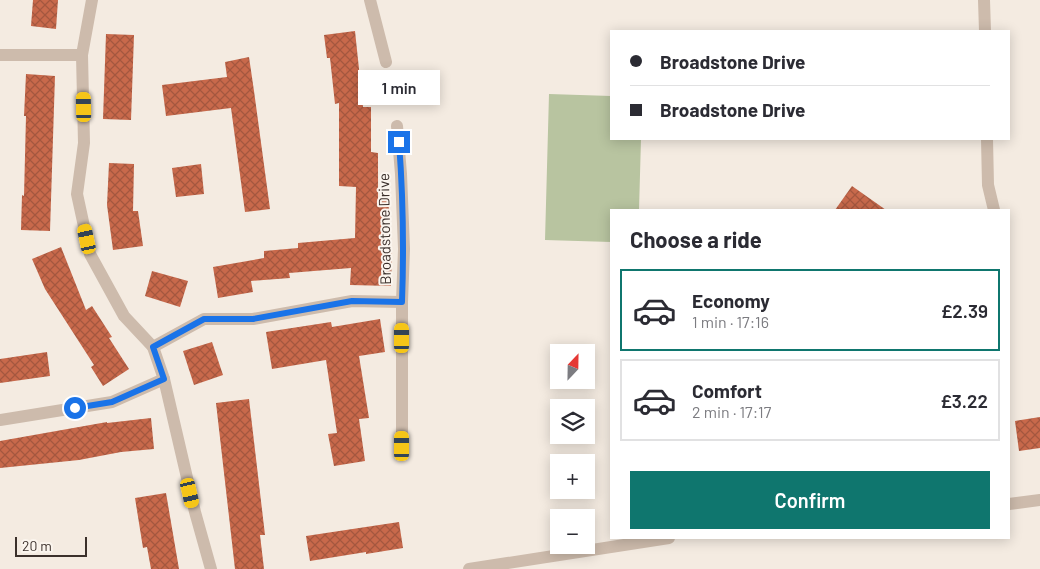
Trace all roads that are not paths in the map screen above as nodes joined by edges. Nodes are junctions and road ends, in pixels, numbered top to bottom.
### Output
1 (92, 0) edge
2 (370, 0) edge
3 (984, 0) edge
4 (985, 30) edge
5 (0, 55) edge
6 (82, 55) junction
7 (386, 62) dead end
8 (398, 126) dead end
9 (987, 140) edge
10 (994, 209) edge
11 (402, 302) junction
12 (153, 347) junction
13 (164, 379) junction
14 (0, 420) edge
15 (402, 446) dead end
16 (1040, 500) edge
17 (1010, 504) edge
18 (663, 539) edge
19 (211, 569) edge
20 (471, 569) edge

1 - 6 street
2 - 7 street
3 - 4 street
5 - 6 street
6 - 12 street
8 - 11 street, Broadstone Drive
9 - 10 street
11 - 12 street, Broadstone Drive
11 - 15 street, Broadstone Drive
12 - 13 street
13 - 14 street
13 - 19 street
16 - 17 street
18 - 20 street

